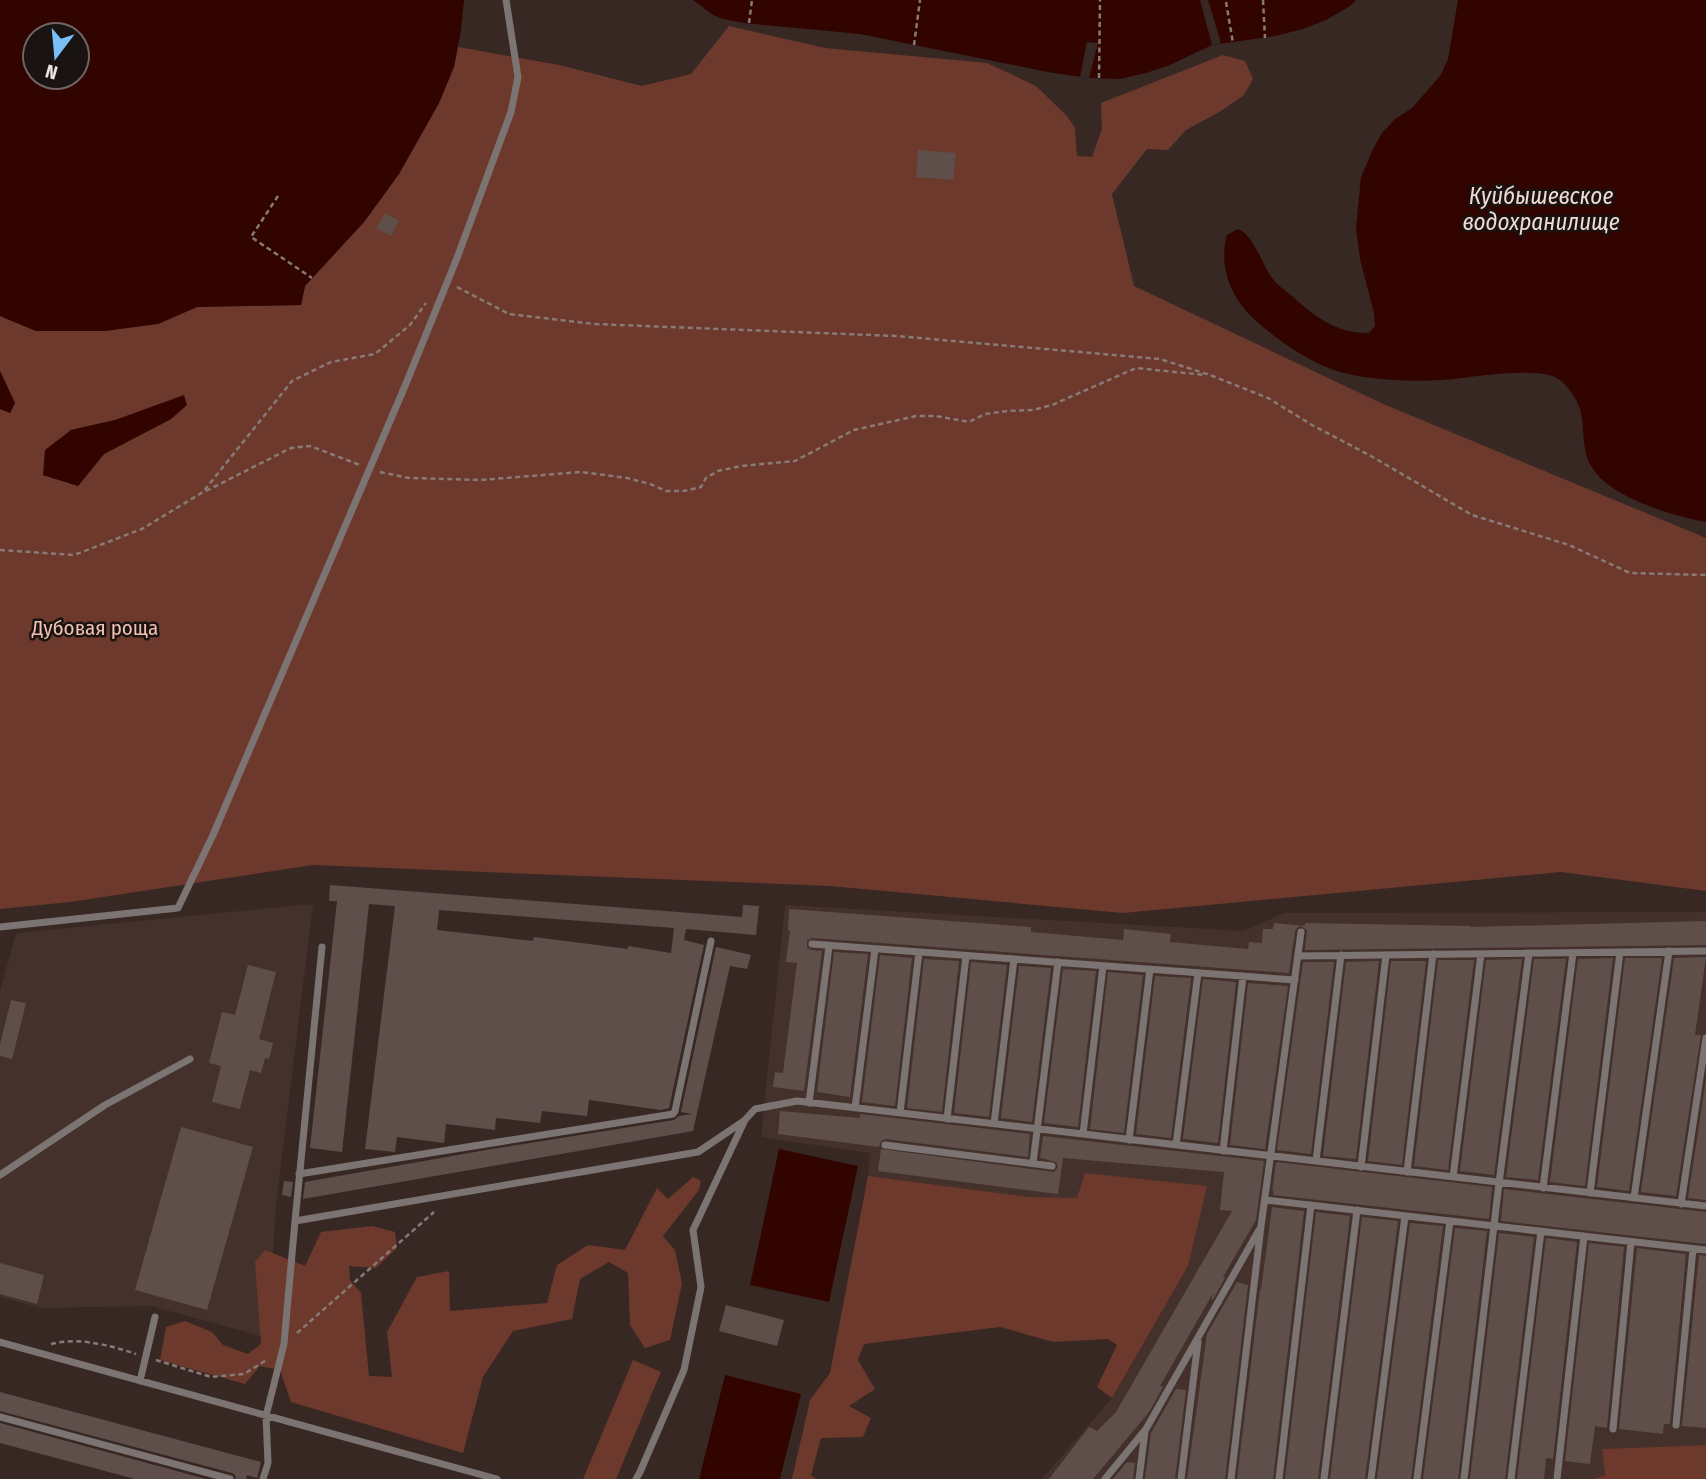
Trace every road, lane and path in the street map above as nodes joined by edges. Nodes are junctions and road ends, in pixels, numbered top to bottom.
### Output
1 (506, 0) edge
2 (752, 0) edge
3 (920, 0) edge
4 (1100, 0) edge
5 (1263, 0) edge
6 (1226, 2) edge
7 (749, 23) dead end
8 (1265, 37) dead end
9 (1233, 43) dead end
10 (914, 45) dead end
11 (1099, 78) dead end
12 (278, 196) dead end
13 (312, 278) dead end
14 (447, 282) junction
15 (426, 303) dead end
16 (1210, 376) junction
17 (369, 470) junction
18 (203, 492) junction
19 (0, 550) edge
20 (1706, 575) edge
21 (0, 927) edge
22 (1301, 932) dead end
23 (711, 941) dead end
24 (812, 944) dead end
25 (829, 946) junction
26 (322, 947) dead end
27 (875, 949) junction
28 (1669, 951) junction
29 (1706, 951) edge
30 (919, 952) junction
31 (1620, 952) junction
32 (1529, 953) junction
33 (1573, 953) junction
34 (1433, 954) junction
35 (1481, 954) junction
36 (1386, 955) junction
37 (966, 956) junction
38 (1298, 956) junction
39 (1341, 956) junction
40 (1014, 959) junction
41 (1058, 962) junction
42 (1103, 966) junction
43 (1150, 969) junction
44 (1198, 973) junction
45 (1243, 976) junction
46 (1295, 980) junction
47 (1706, 1038) edge
48 (190, 1059) dead end
49 (809, 1103) junction
50 (855, 1108) junction
51 (900, 1113) junction
52 (947, 1119) junction
53 (744, 1121) junction
54 (993, 1124) junction
55 (1037, 1129) junction
56 (1083, 1135) junction
57 (1129, 1140) junction
58 (886, 1145) dead end
59 (1176, 1145) junction
60 (1223, 1151) junction
61 (1271, 1156) junction
62 (1316, 1161) junction
63 (1033, 1163) junction
64 (1052, 1166) dead end
65 (1361, 1167) junction
66 (1407, 1172) junction
67 (299, 1174) junction
68 (0, 1175) edge
69 (1453, 1177) junction
70 (1499, 1182) junction
71 (1543, 1188) junction
72 (1590, 1193) junction
73 (1634, 1198) junction
74 (1265, 1200) junction
75 (1681, 1204) junction
76 (1311, 1205) junction
77 (1706, 1206) edge
78 (1357, 1210) junction
79 (434, 1212) dead end
80 (1405, 1216) junction
81 (295, 1221) junction
82 (1450, 1221) junction
83 (1261, 1226) junction
84 (1494, 1226) junction
85 (1541, 1231) junction
86 (1584, 1236) junction
87 (1631, 1242) junction
88 (1693, 1249) junction
89 (1706, 1250) edge
90 (155, 1317) dead end
91 (1198, 1338) junction
92 (0, 1342) edge
93 (50, 1344) dead end
94 (284, 1344) junction
95 (146, 1357) junction
96 (140, 1381) junction
97 (266, 1416) junction
98 (0, 1418) edge
99 (1676, 1425) dead end
100 (1146, 1429) junction
101 (1613, 1429) dead end
102 (230, 1479) edge
103 (263, 1479) edge
104 (497, 1479) edge
105 (636, 1479) edge
106 (1105, 1479) edge
107 (1139, 1479) edge
108 (1181, 1479) edge
109 (1231, 1479) edge
110 (1279, 1479) edge
111 (1324, 1479) edge
112 (1371, 1479) edge
113 (1417, 1479) edge
114 (1464, 1479) edge
115 (1511, 1479) edge
116 (1557, 1479) edge

1 - 14 lane
2 - 7 path
3 - 10 path
4 - 11 path
5 - 8 path
6 - 9 path
12 - 13 path
14 - 16 path
14 - 17 lane
15 - 18 path
16 - 17 path
16 - 20 path
17 - 18 path
17 - 21 lane
18 - 19 path
22 - 38 lane
23 - 67 lane
24 - 25 lane
25 - 27 lane
25 - 49 lane
26 - 67 lane
27 - 30 lane
27 - 50 lane
28 - 29 lane
28 - 31 lane
28 - 73 lane
30 - 37 lane
30 - 51 lane
31 - 33 lane
31 - 72 lane
32 - 33 lane
32 - 35 lane
32 - 70 lane
33 - 71 lane
34 - 35 lane
34 - 36 lane
34 - 66 lane
35 - 69 lane
36 - 39 lane
36 - 65 lane
37 - 40 lane
37 - 52 lane
38 - 39 lane
38 - 46 lane
39 - 62 lane
40 - 41 lane
40 - 54 lane
41 - 42 lane
41 - 55 lane
42 - 43 lane
42 - 56 lane
43 - 44 lane
43 - 57 lane
44 - 45 lane
44 - 59 lane
45 - 46 lane
45 - 60 lane
46 - 61 lane
47 - 75 lane
48 - 68 lane
49 - 50 lane
49 - 53 lane
50 - 51 lane
51 - 52 lane
52 - 54 lane
53 - 81 lane
53 - 105 lane
54 - 55 lane
55 - 56 lane
55 - 63 lane
56 - 57 lane
57 - 59 lane
58 - 63 lane
59 - 60 lane
60 - 61 lane
61 - 62 lane
61 - 74 lane
62 - 65 lane
63 - 64 lane
65 - 66 lane
66 - 69 lane
67 - 81 lane
69 - 70 lane
70 - 71 lane
70 - 84 lane
71 - 72 lane
72 - 73 lane
73 - 75 lane
74 - 76 lane
74 - 83 lane
75 - 77 lane
76 - 78 lane
76 - 110 lane
78 - 80 lane
78 - 111 lane
79 - 94 path
80 - 82 lane
80 - 112 lane
81 - 94 lane
82 - 84 lane
82 - 113 lane
83 - 91 lane
83 - 109 lane
84 - 85 lane
84 - 114 lane
85 - 86 lane
85 - 115 lane
86 - 87 lane
86 - 116 lane
87 - 88 lane
87 - 101 lane
88 - 89 lane
88 - 99 lane
90 - 95 lane
91 - 100 lane
91 - 108 lane
92 - 96 lane
93 - 95 path
94 - 95 path
94 - 97 lane
95 - 96 lane
96 - 97 lane
97 - 103 lane
97 - 104 lane
98 - 102 lane
100 - 106 lane
100 - 107 lane

